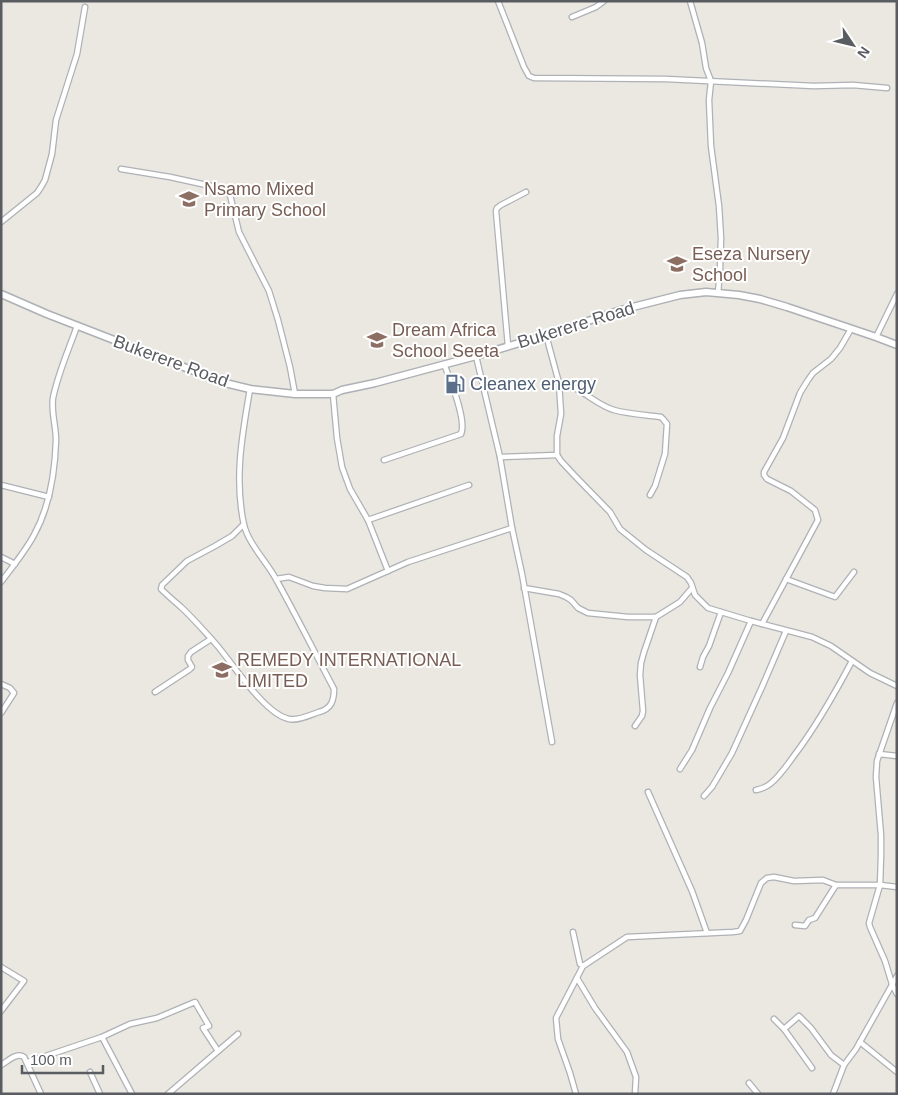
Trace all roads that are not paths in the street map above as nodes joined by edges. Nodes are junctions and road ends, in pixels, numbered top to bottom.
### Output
1 (498, 1) edge
2 (604, 1) edge
3 (690, 1) edge
4 (85, 7) dead end
5 (572, 17) dead end
6 (710, 81) junction
7 (887, 88) dead end
8 (121, 169) dead end
9 (526, 192) dead end
10 (1, 222) edge
11 (718, 293) junction
12 (1, 294) edge
13 (897, 294) edge
14 (77, 326) junction
15 (851, 329) junction
16 (546, 335) junction
17 (876, 337) junction
18 (897, 345) edge
19 (508, 346) junction
20 (476, 356) junction
21 (444, 364) junction
22 (559, 383) junction
23 (250, 389) junction
24 (295, 394) junction
25 (333, 394) junction
26 (557, 455) junction
27 (500, 457) junction
28 (384, 460) dead end
29 (1, 485) edge
30 (469, 485) dead end
31 (650, 495) dead end
32 (49, 497) junction
33 (368, 520) junction
34 (244, 524) junction
35 (512, 528) junction
36 (1, 557) edge
37 (15, 564) junction
38 (388, 571) junction
39 (854, 572) dead end
40 (276, 579) junction
41 (786, 579) junction
42 (1, 582) edge
43 (524, 588) junction
44 (692, 588) junction
45 (721, 612) junction
46 (656, 617) junction
47 (751, 621) junction
48 (762, 624) junction
49 (786, 631) junction
50 (211, 639) junction
51 (852, 661) junction
52 (700, 667) dead end
53 (1, 684) edge
54 (897, 686) edge
55 (155, 692) dead end
56 (896, 706) edge
57 (1, 713) edge
58 (635, 726) dead end
59 (552, 742) dead end
60 (879, 754) junction
61 (897, 756) edge
62 (680, 769) dead end
63 (756, 790) dead end
64 (648, 792) dead end
65 (704, 796) dead end
66 (836, 885) junction
67 (880, 885) junction
68 (897, 887) edge
69 (795, 925) dead end
70 (573, 932) dead end
71 (707, 933) junction
72 (583, 966) junction
73 (1, 967) edge
74 (897, 976) edge
75 (577, 978) junction
76 (892, 984) junction
77 (897, 994) edge
78 (1, 1011) edge
79 (774, 1019) dead end
80 (784, 1029) junction
81 (238, 1034) dead end
82 (102, 1037) junction
83 (860, 1042) junction
84 (218, 1051) junction
85 (28, 1062) junction
86 (1, 1065) edge
87 (844, 1065) junction
88 (812, 1068) dead end
89 (90, 1072) dead end
90 (897, 1072) edge
91 (749, 1083) dead end
92 (41, 1094) edge
93 (100, 1094) edge
94 (132, 1094) edge
95 (168, 1094) edge
96 (576, 1094) edge
97 (634, 1094) edge
98 (758, 1094) edge
99 (833, 1094) edge

1 - 6 street
2 - 5 street
3 - 6 street
4 - 10 street
6 - 7 street
6 - 11 street
8 - 24 street
9 - 19 street
11 - 15 main road, Bukerere Road
11 - 16 main road, Bukerere Road
12 - 14 main road, Bukerere Road
13 - 17 street
14 - 23 main road, Bukerere Road
14 - 32 street
15 - 17 main road, Bukerere Road
15 - 41 street
16 - 19 main road, Bukerere Road
16 - 22 street
17 - 18 main road, Bukerere Road
19 - 20 main road, Bukerere Road
20 - 21 main road, Bukerere Road
20 - 27 street
21 - 25 main road, Bukerere Road
21 - 28 street
22 - 26 street
22 - 31 street
23 - 24 main road, Bukerere Road
23 - 34 street
24 - 25 main road, Bukerere Road
25 - 33 street
26 - 27 street
26 - 44 street
27 - 35 street
29 - 32 street
30 - 33 street
32 - 37 street
33 - 38 street
34 - 40 street
34 - 50 street
35 - 38 street
35 - 43 street
36 - 37 street
37 - 42 street
38 - 40 street
39 - 41 street
40 - 50 street
41 - 48 street
43 - 46 street
43 - 59 street
44 - 45 street
44 - 46 street
45 - 47 street
45 - 52 street
46 - 58 street
47 - 48 street
47 - 62 street
48 - 49 street
49 - 51 street
49 - 65 street
50 - 55 street
51 - 54 street
51 - 63 street
53 - 57 street
56 - 60 street
60 - 61 street
60 - 67 street
64 - 71 street
66 - 67 street
66 - 69 street
66 - 71 street
67 - 68 street
67 - 76 street
70 - 72 street
71 - 72 street
72 - 75 street
73 - 78 street
74 - 76 street
75 - 96 street
75 - 97 street
76 - 77 street
76 - 83 street
79 - 80 street
80 - 87 street
80 - 88 street
81 - 84 street
82 - 84 street
82 - 85 street
82 - 94 street
83 - 87 street
83 - 90 street
84 - 95 street
85 - 86 street
85 - 92 street
87 - 99 street
89 - 93 street
91 - 98 street

